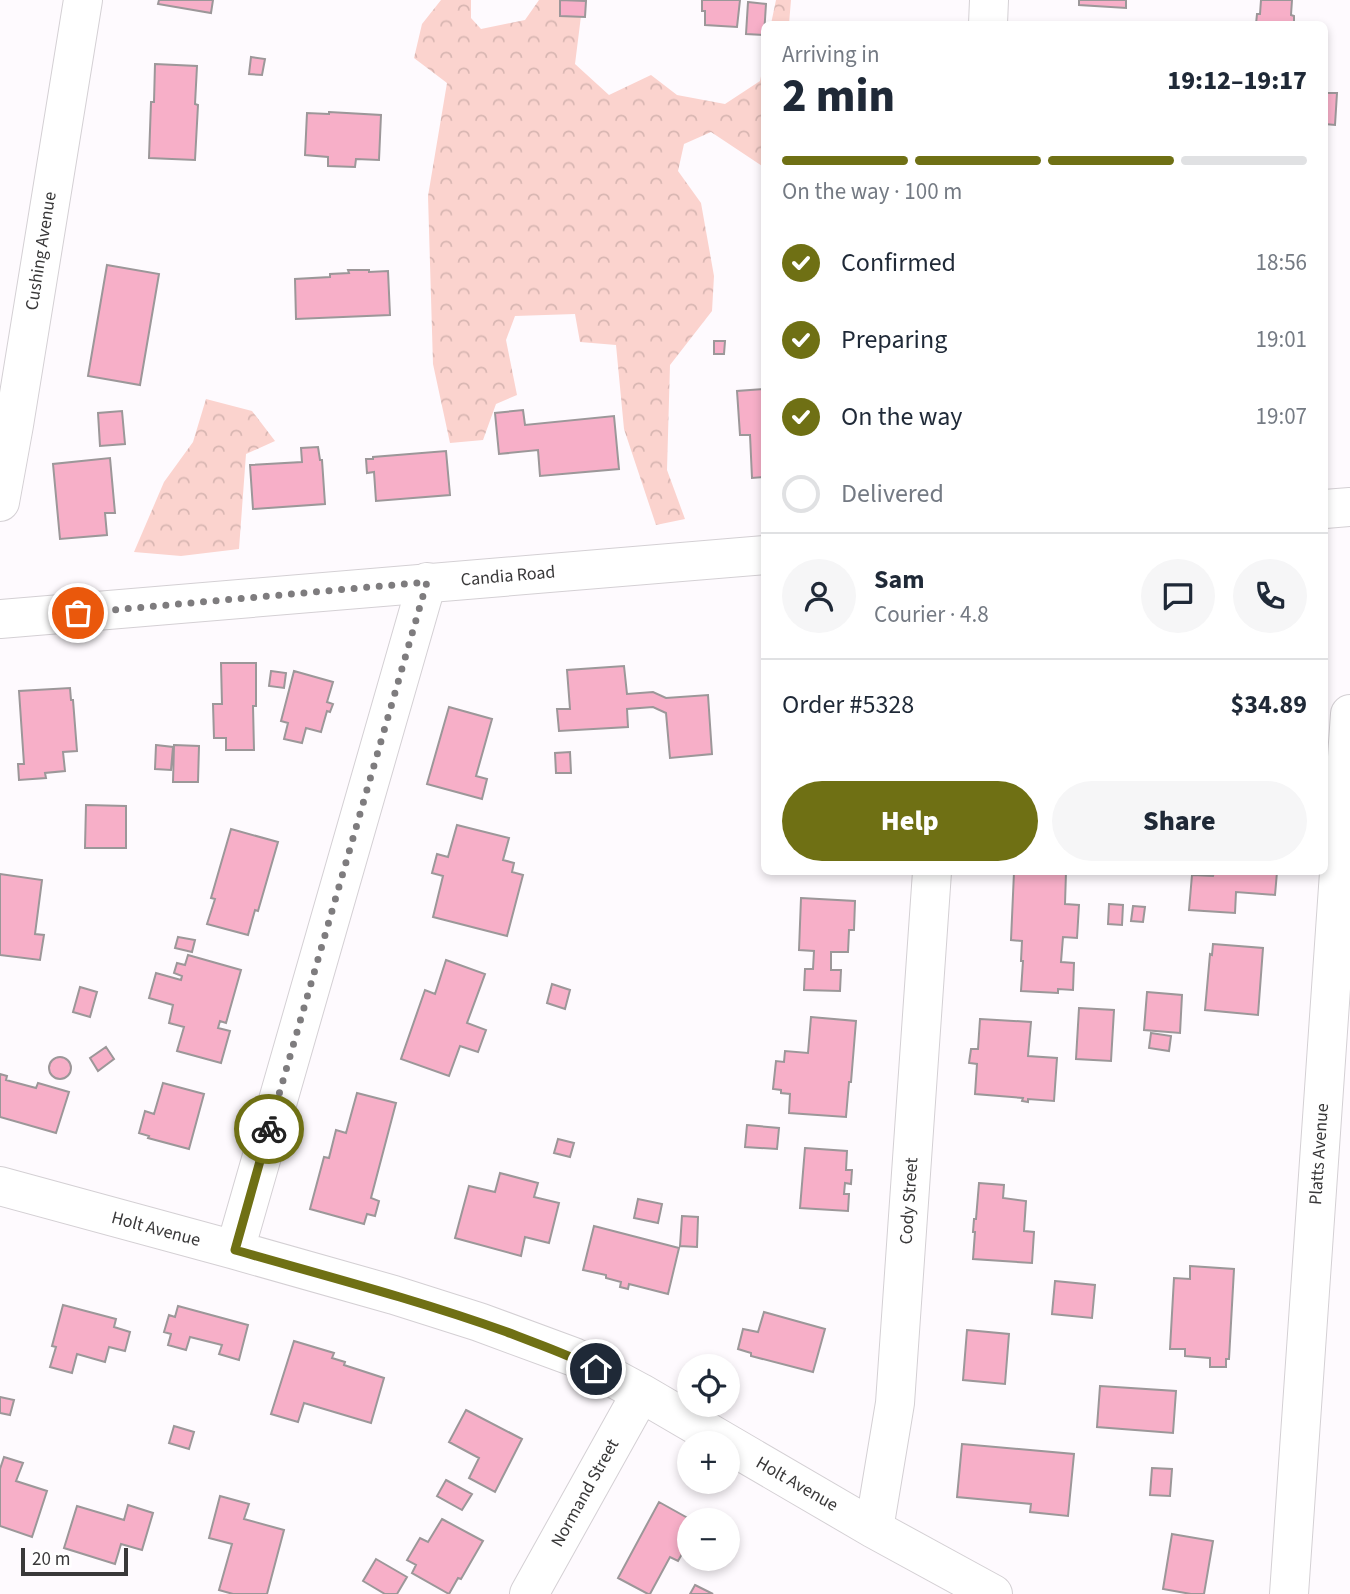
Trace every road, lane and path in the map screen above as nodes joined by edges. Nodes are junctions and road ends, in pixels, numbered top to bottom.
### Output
1 (83, 0) edge
2 (989, 0) edge
3 (988, 21) edge
4 (0, 502) edge
5 (1350, 507) edge
6 (1328, 509) edge
7 (761, 555) edge
8 (427, 582) junction
9 (0, 620) edge
10 (1350, 714) edge
11 (932, 875) edge
12 (0, 1186) edge
13 (235, 1250) junction
14 (640, 1393) junction
15 (874, 1529) junction
16 (986, 1593) edge
17 (529, 1594) edge
18 (1289, 1594) edge

1 - 4 street, Cushing Avenue
2 - 3 street
5 - 6 street
7 - 8 street, Candia Road
8 - 9 street, Candia Road
8 - 13 street
10 - 18 street, Platts Avenue
11 - 15 street, Cody Street
12 - 13 street, Holt Avenue
13 - 14 street, Holt Avenue
14 - 15 street, Holt Avenue
14 - 17 street, Normand Street
15 - 16 street, Holt Avenue

